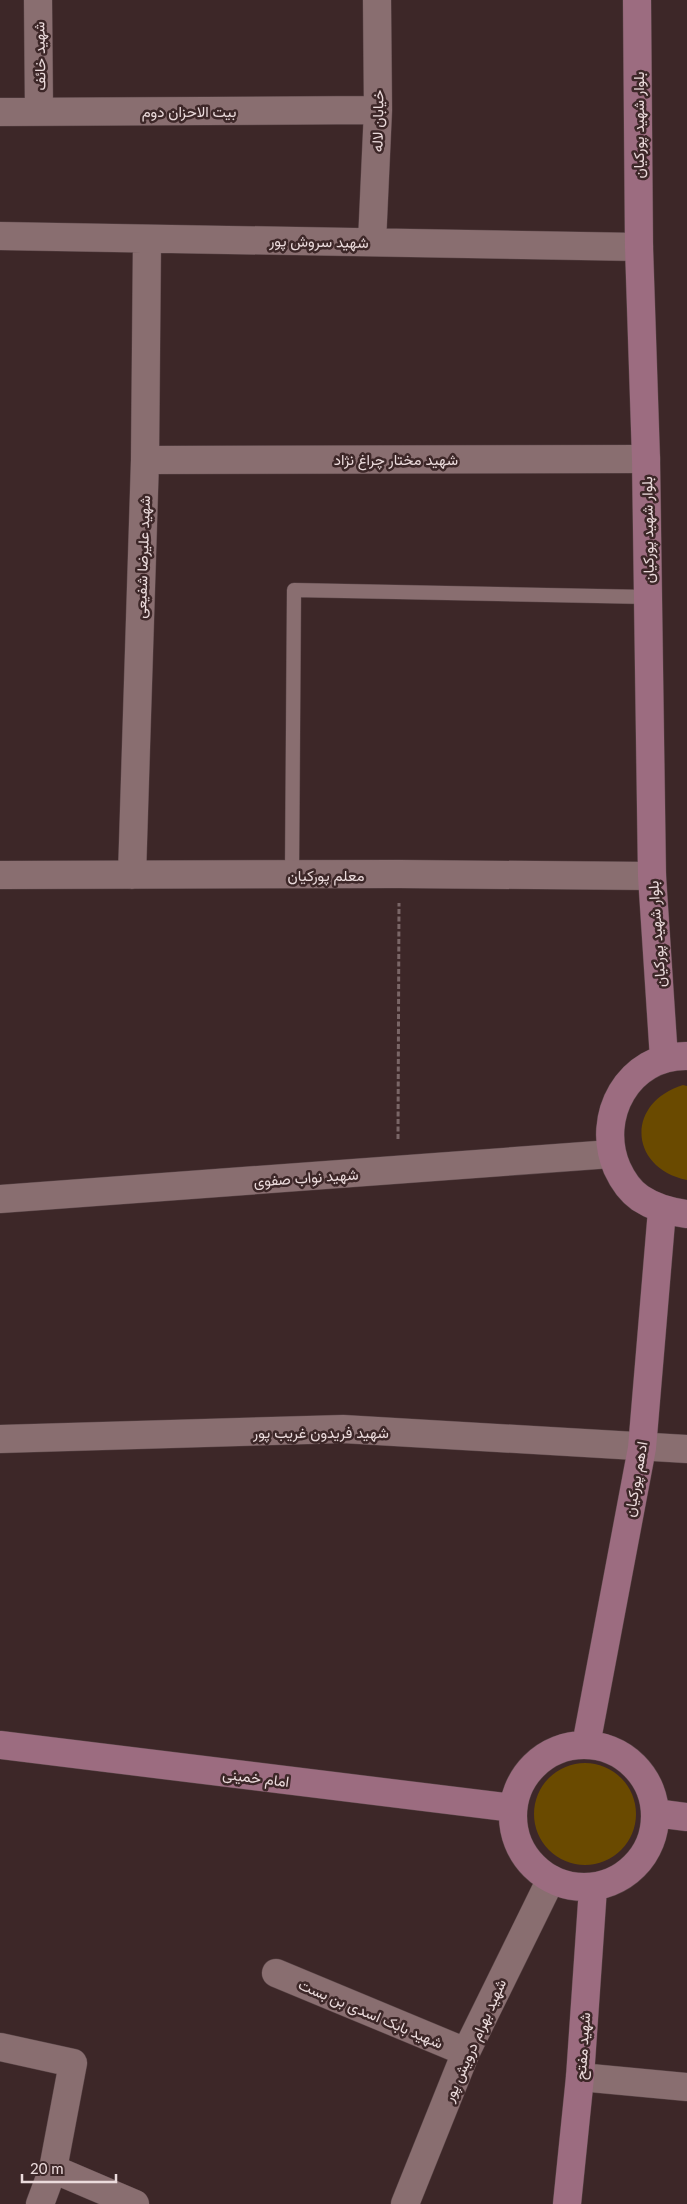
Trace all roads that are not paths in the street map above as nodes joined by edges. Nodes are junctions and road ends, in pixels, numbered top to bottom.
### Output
1 (38, 0) edge
2 (377, 0) edge
3 (637, 0) edge
4 (378, 110) junction
5 (40, 111) junction
6 (0, 112) edge
7 (0, 236) edge
8 (147, 239) junction
9 (372, 242) junction
10 (639, 247) junction
11 (646, 459) junction
12 (145, 460) junction
13 (648, 596) junction
14 (0, 875) edge
15 (132, 875) junction
16 (292, 875) junction
17 (652, 876) junction
18 (675, 1057) edge
19 (611, 1154) junction
20 (0, 1199) edge
21 (675, 1212) edge
22 (0, 1439) edge
23 (642, 1448) junction
24 (687, 1449) edge
25 (0, 1745) edge
26 (586, 1745) junction
27 (513, 1808) junction
28 (655, 1813) junction
29 (687, 1817) edge
30 (551, 1879) junction
31 (593, 1888) junction
32 (276, 1973) dead end
33 (0, 2046) edge
34 (466, 2052) junction
35 (580, 2077) junction
36 (687, 2087) edge
37 (53, 2169) junction
38 (40, 2204) edge
39 (134, 2204) edge
40 (405, 2204) edge
41 (567, 2204) edge

1 - 5 street, شهید خائف
2 - 4 street, خیابان لاله
3 - 10 main road, بلوار شهید پورکیان
4 - 5 street, بیت الاحزان دوم
4 - 9 street, خیابان لاله
5 - 6 street, بیت الاحزان دوم
7 - 8 street, شهید سروش پور
8 - 9 street, شهید سروش پور
8 - 12 street, شهید علیرضا شفیعی
9 - 10 street, شهید سروش پور
10 - 11 main road, بلوار شهید پورکیان
11 - 12 street, شهید مختار چراغ نژاد
11 - 13 main road, بلوار شهید پورکیان
12 - 15 street, شهید علیرضا شفیعی
13 - 16 lane
13 - 17 main road, بلوار شهید پورکیان
14 - 15 street, معلم پورکیان
15 - 16 street, معلم پورکیان
16 - 17 street, معلم پورکیان
17 - 18 main road, بلوار شهید پورکیان
18 - 19 main road
19 - 20 street, شهید نواب صفوی
19 - 21 main road
21 - 23 main road, ادهم پورکیان
22 - 23 street, شهید فریدون غریب پور
23 - 24 street, شهید فریدون غریب پور
23 - 26 main road, ادهم پورکیان
25 - 27 main road, امام خمینی
26 - 27 main road
26 - 28 main road
27 - 30 main road
28 - 29 main road
28 - 31 main road
30 - 31 main road
30 - 34 street, شهید بهرام درویش پور
31 - 35 main road, شهید مفتح
32 - 34 street, شهید بابک اسدی بن بست
33 - 37 street
34 - 40 street, شهید بهرام درویش پور
35 - 36 street
35 - 41 main road, شهید مفتح
37 - 38 street
37 - 39 street

